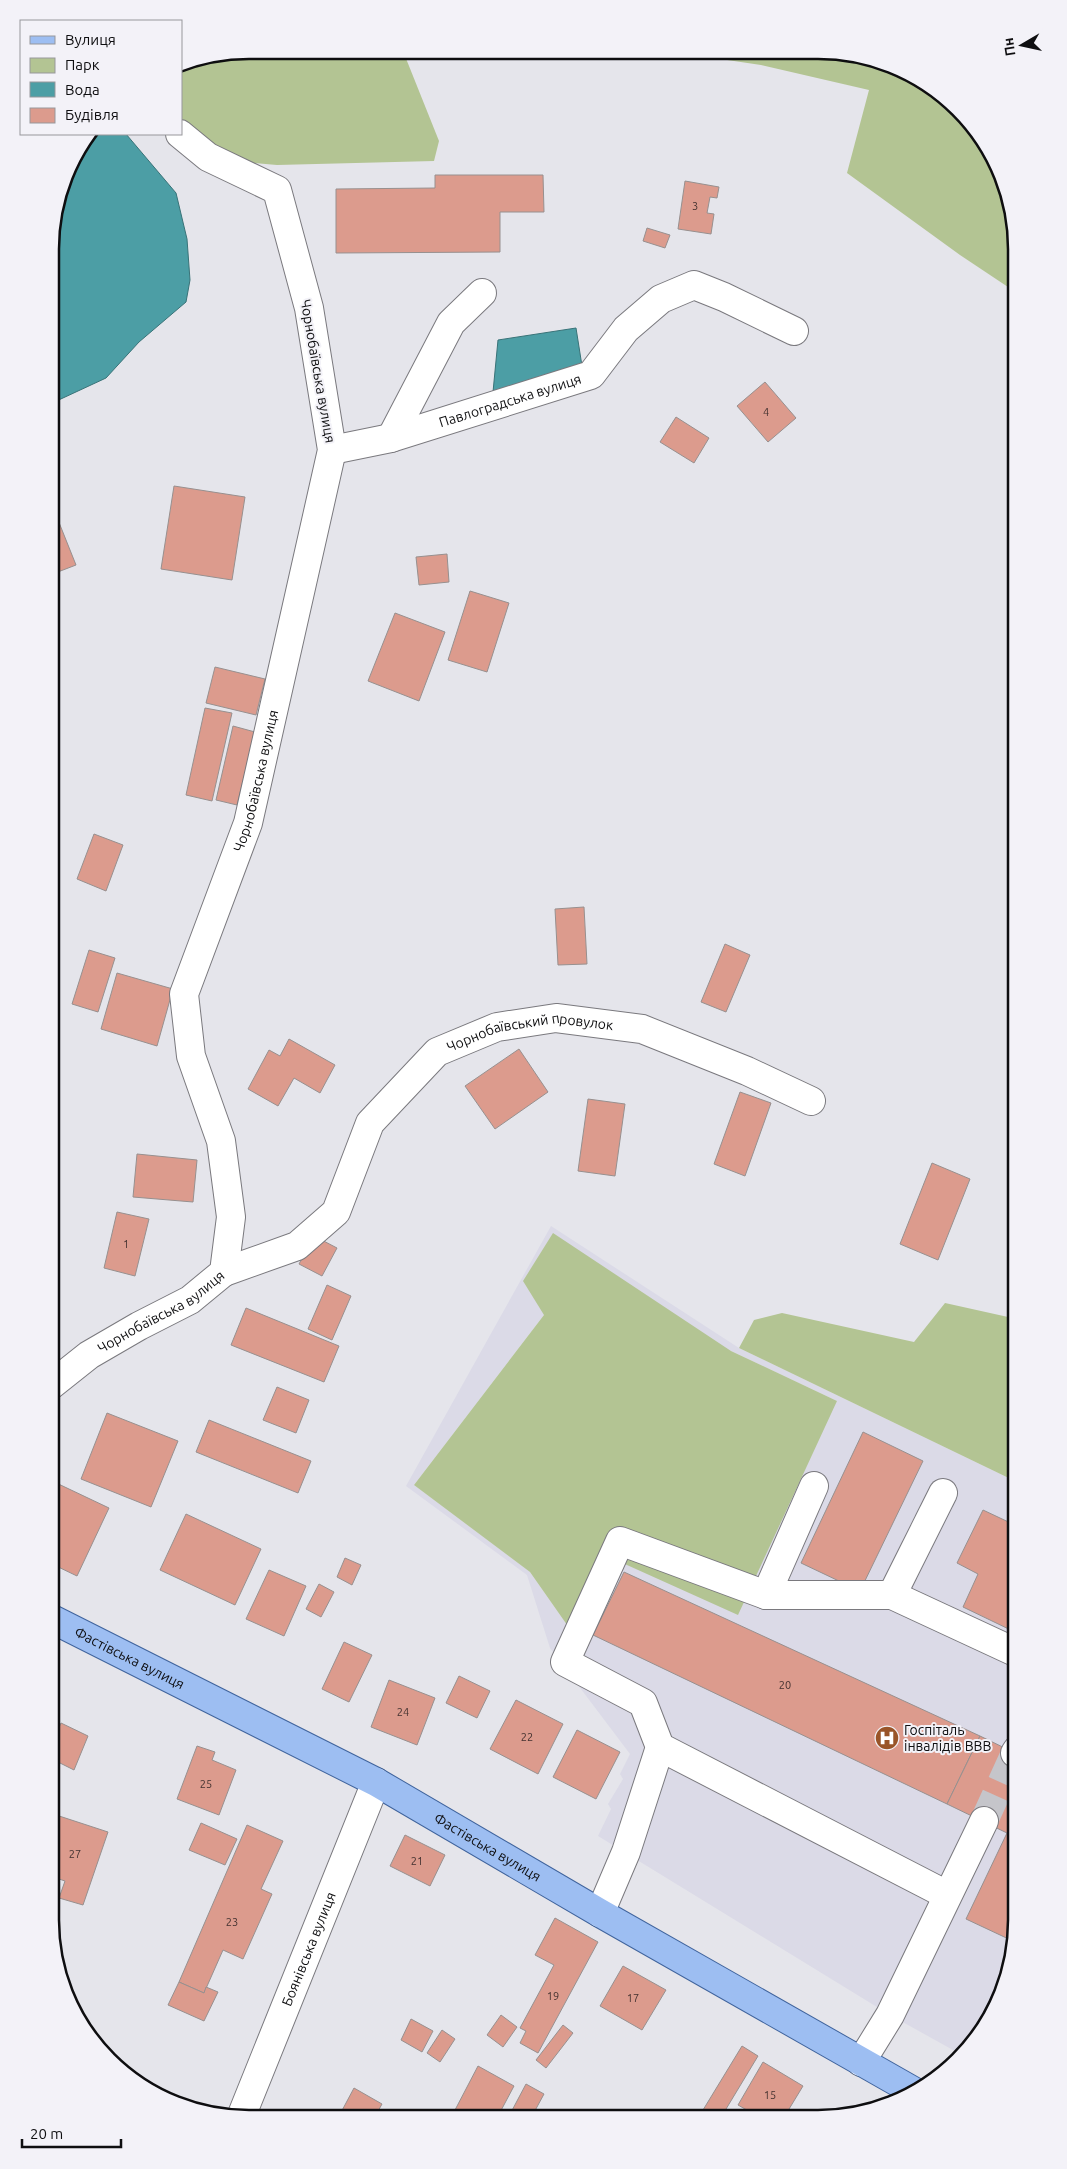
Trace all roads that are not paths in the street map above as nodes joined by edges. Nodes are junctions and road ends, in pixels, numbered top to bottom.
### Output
1 (181, 135) edge
2 (482, 293) dead end
3 (794, 331) dead end
4 (391, 438) junction
5 (332, 450) junction
6 (811, 1101) dead end
7 (224, 1272) junction
8 (59, 1379) edge
9 (814, 1486) dead end
10 (943, 1493) dead end
11 (766, 1595) junction
12 (892, 1595) junction
13 (59, 1623) edge
14 (1008, 1649) edge
15 (660, 1747) junction
16 (376, 1782) junction
17 (984, 1821) tunnel mouth
18 (947, 1895) junction
19 (600, 1913) junction
20 (861, 2062) junction
21 (908, 2088) edge
22 (244, 2110) edge

1 - 5 street, Чорнобаївська вулиця
2 - 4 street
3 - 4 street, Павлоградська вулиця
4 - 5 street, Павлоградська вулиця
5 - 7 street, Чорнобаївська вулиця
6 - 7 street, Чорнобаївський провулок
7 - 8 street, Чорнобаївська вулиця
9 - 11 street
10 - 12 street
11 - 12 street
11 - 15 street
12 - 14 street
13 - 16 main road, Фастівська вулиця
15 - 18 street
15 - 19 street
16 - 19 main road, Фастівська вулиця
16 - 22 street, Боянівська вулиця
17 - 18 street
18 - 20 street
19 - 20 main road, Фастівська вулиця
20 - 21 main road, Фастівська вулиця

